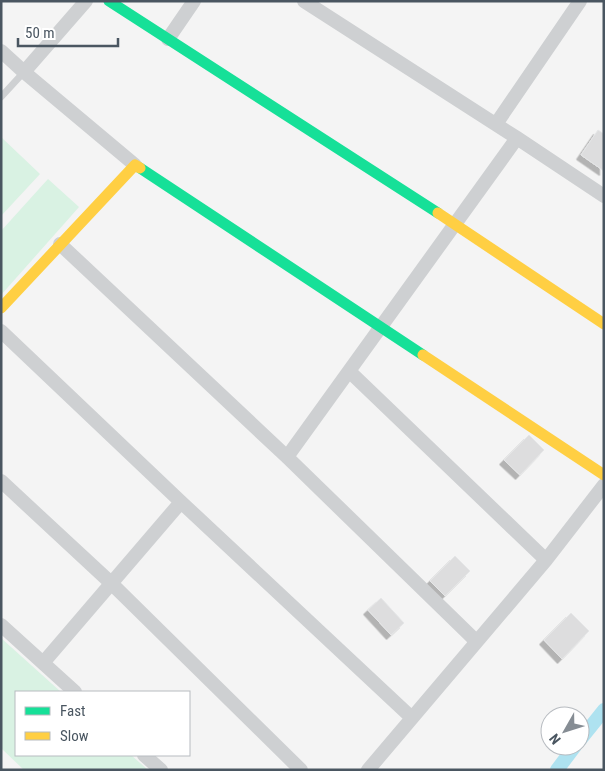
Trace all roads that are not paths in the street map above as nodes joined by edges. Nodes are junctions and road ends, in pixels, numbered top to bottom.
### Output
1 (86, 1) edge
2 (109, 1) edge
3 (194, 1) edge
4 (304, 1) edge
5 (580, 1) edge
6 (319, 5) edge
7 (168, 39) junction
8 (1, 51) edge
9 (24, 72) junction
10 (1, 97) edge
11 (496, 124) junction
12 (517, 138) junction
13 (135, 165) junction
14 (604, 196) edge
15 (455, 224) junction
16 (60, 244) junction
17 (1, 308) edge
18 (604, 324) edge
19 (381, 326) junction
20 (1, 331) edge
21 (349, 371) junction
22 (286, 457) junction
23 (604, 476) edge
24 (1, 481) edge
25 (604, 485) edge
26 (181, 502) junction
27 (546, 560) junction
28 (111, 583) junction
29 (1, 625) edge
30 (476, 641) junction
31 (43, 662) junction
32 (75, 691) edge
33 (412, 718) junction
34 (145, 756) edge
35 (161, 770) edge
36 (301, 770) edge
37 (368, 770) edge

1 - 9 street
2 - 7 street
3 - 7 street
4 - 6 street
5 - 11 street
6 - 11 street
7 - 15 street
8 - 9 street
9 - 10 lane
9 - 13 street
11 - 12 street
12 - 14 street
12 - 15 street
13 - 16 street
13 - 19 street
15 - 18 street
15 - 19 street
16 - 17 street
16 - 22 street
19 - 21 street
19 - 23 street
20 - 26 street
21 - 22 street
21 - 27 street
22 - 30 street
24 - 28 street
25 - 27 street
26 - 28 street
26 - 33 street
27 - 30 street
28 - 31 street
28 - 36 street
29 - 31 street
30 - 33 street
31 - 32 street
33 - 37 street
34 - 35 street

